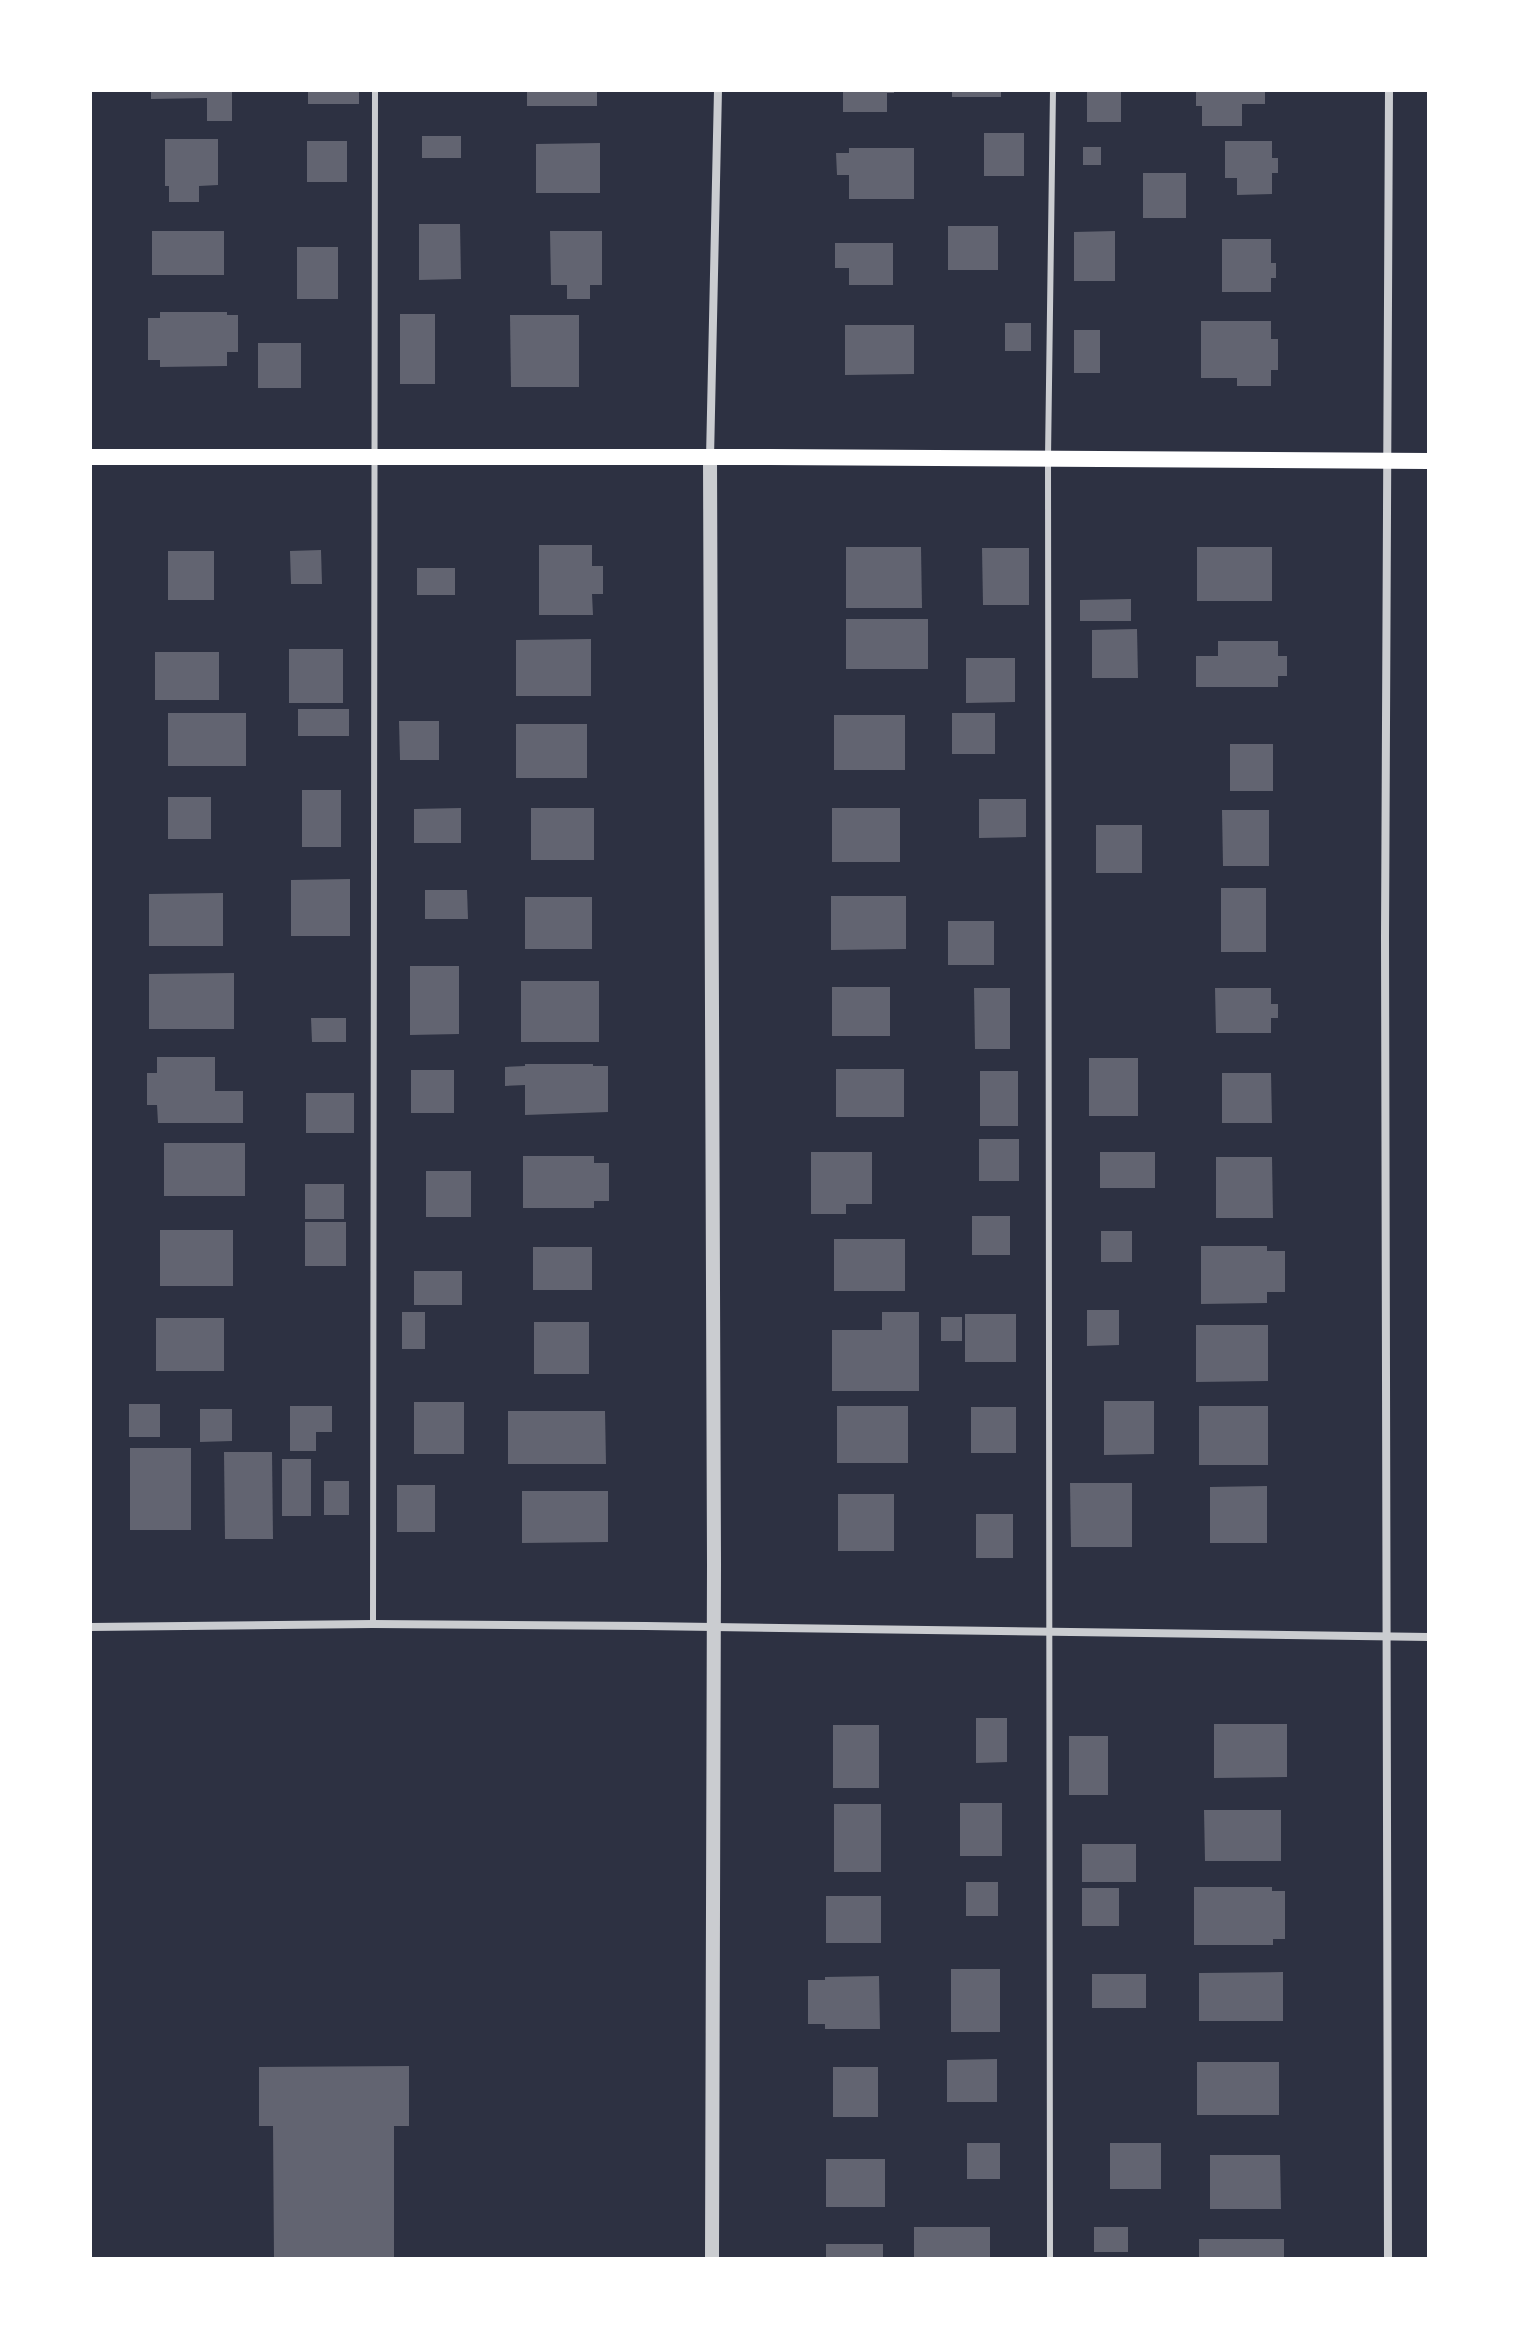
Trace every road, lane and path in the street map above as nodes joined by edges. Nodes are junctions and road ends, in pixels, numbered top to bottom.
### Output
1 (375, 90) edge
2 (718, 90) edge
3 (1053, 90) edge
4 (1389, 90) edge
5 (374, 455) junction
6 (90, 457) edge
7 (1048, 458) junction
8 (710, 459) junction
9 (1385, 460) junction
10 (1429, 461) edge
11 (373, 1624) junction
12 (90, 1627) edge
13 (714, 1628) junction
14 (1049, 1631) junction
15 (1386, 1637) junction
16 (1429, 1637) edge
17 (712, 2259) edge
18 (1050, 2259) edge
19 (1388, 2259) edge

1 - 5 lane
2 - 8 street
3 - 7 lane
4 - 9 street
5 - 6 main road
5 - 8 main road
5 - 11 lane
7 - 8 main road
7 - 9 main road
7 - 14 lane
8 - 13 street
9 - 10 main road
9 - 15 street
11 - 12 street
11 - 13 street
13 - 14 street
13 - 17 street
14 - 15 street
14 - 18 lane
15 - 16 street
15 - 19 street

